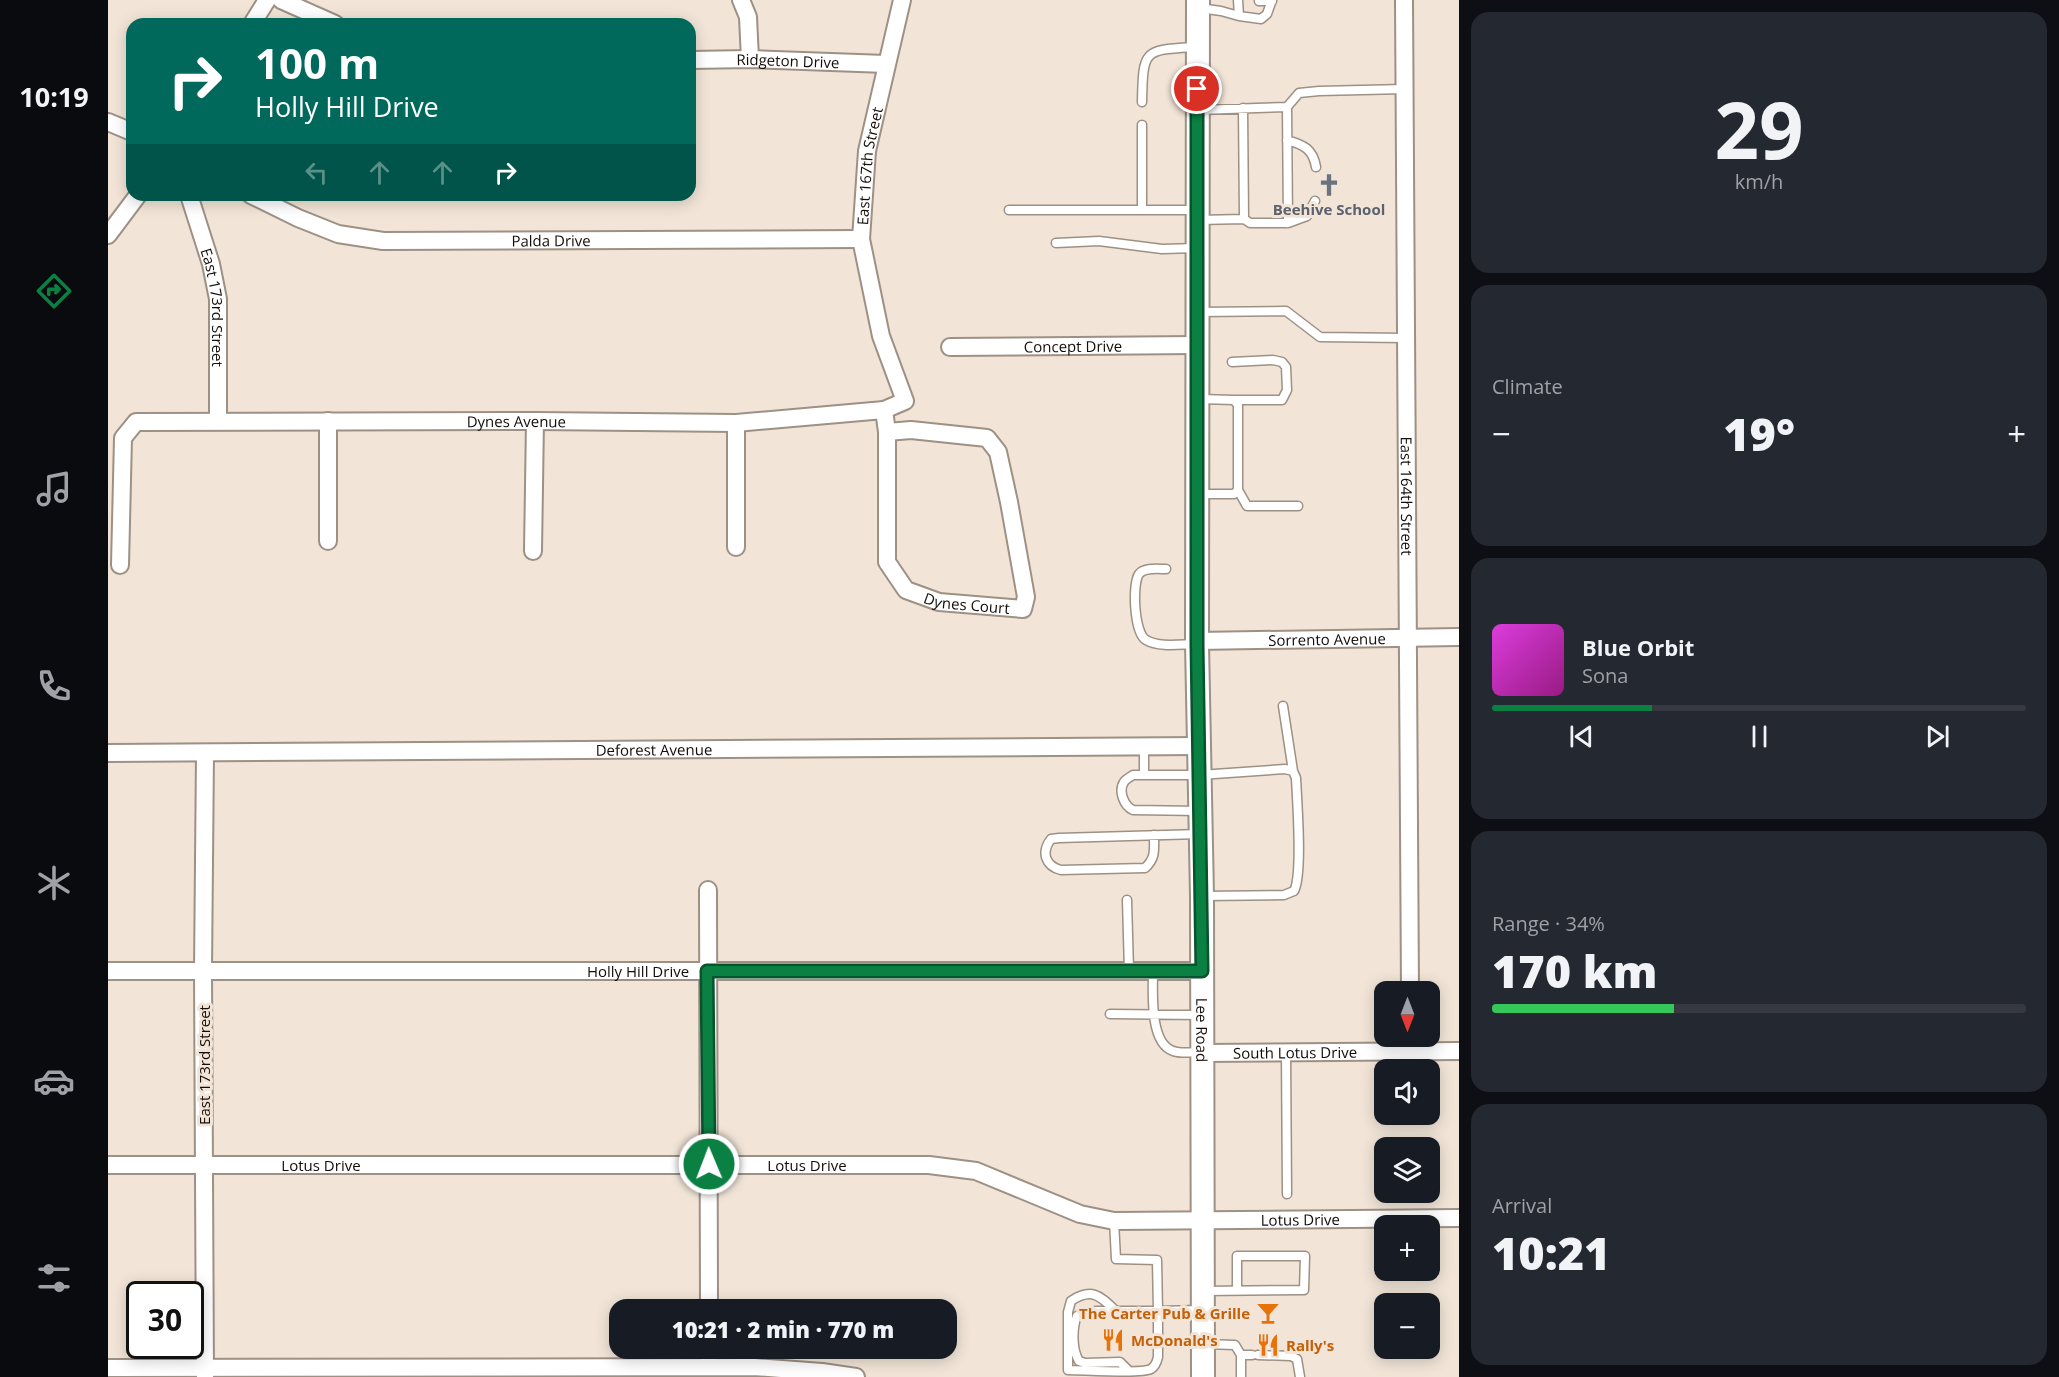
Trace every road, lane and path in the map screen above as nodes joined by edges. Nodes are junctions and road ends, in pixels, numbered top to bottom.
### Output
1 (267, 0) edge
2 (281, 0) edge
3 (741, 0) edge
4 (902, 0) edge
5 (1258, 0) edge
6 (1272, 0) edge
7 (1404, 0) edge
8 (1240, 1) edge
9 (1198, 4) edge
10 (1239, 16) junction
11 (256, 18) edge
12 (321, 18) edge
13 (1197, 46) junction
14 (750, 59) junction
15 (696, 60) edge
16 (886, 64) junction
17 (1405, 89) junction
18 (1142, 102) dead end
19 (1287, 107) junction
20 (1244, 108) junction
21 (1197, 110) junction
22 (108, 122) edge
23 (1142, 125) dead end
24 (126, 130) edge
25 (1287, 140) junction
26 (1316, 167) dead end
27 (134, 201) edge
28 (191, 201) edge
29 (263, 201) edge
30 (1315, 201) dead end
31 (1009, 210) dead end
32 (1142, 210) junction
33 (1197, 215) junction
34 (1244, 219) junction
35 (1288, 223) junction
36 (108, 235) edge
37 (861, 239) junction
38 (1056, 243) dead end
39 (1197, 248) junction
40 (1197, 312) junction
41 (1406, 338) junction
42 (1197, 345) junction
43 (950, 347) dead end
44 (1232, 362) dead end
45 (1197, 399) junction
46 (1234, 400) junction
47 (905, 401) joint
48 (884, 410) junction
49 (218, 421) junction
50 (328, 421) junction
51 (535, 421) junction
52 (736, 423) junction
53 (887, 432) junction
54 (1238, 490) junction
55 (1197, 494) junction
56 (1298, 506) dead end
57 (328, 541) dead end
58 (736, 547) dead end
59 (533, 551) dead end
60 (120, 565) dead end
61 (1166, 569) dead end
62 (1459, 637) edge
63 (1408, 638) junction
64 (1197, 642) junction
65 (1283, 706) dead end
66 (1144, 746) junction
67 (1200, 746) junction
68 (108, 753) edge
69 (205, 753) junction
70 (1293, 771) junction
71 (1144, 775) junction
72 (1200, 775) junction
73 (1200, 811) junction
74 (1201, 834) junction
75 (1154, 836) junction
76 (708, 890) dead end
77 (1202, 896) junction
78 (1127, 900) dead end
79 (108, 971) edge
80 (203, 971) junction
81 (707, 971) junction
82 (1129, 971) junction
83 (1153, 971) junction
84 (1202, 971) junction
85 (1410, 981) edge
86 (1110, 1014) dead end
87 (1154, 1015) junction
88 (1202, 1015) junction
89 (1374, 1046) edge
90 (1431, 1047) edge
91 (1459, 1051) edge
92 (1286, 1052) junction
93 (1202, 1053) junction
94 (108, 1164) edge
95 (204, 1164) junction
96 (709, 1164) junction
97 (1287, 1194) dead end
98 (1459, 1218) edge
99 (1202, 1220) junction
100 (1114, 1221) junction
101 (1237, 1290) junction
102 (709, 1299) edge
103 (1202, 1300) junction
104 (1116, 1311) junction
105 (1158, 1311) junction
106 (1203, 1344) junction
107 (1241, 1355) junction
108 (709, 1359) edge
109 (709, 1367) junction
110 (108, 1368) edge
111 (1129, 1371) junction
112 (363, 1372) edge
113 (534, 1372) edge
114 (753, 1372) edge
115 (205, 1373) edge
116 (1140, 1374) edge
117 (856, 1377) edge
118 (1203, 1377) edge
119 (1241, 1377) edge
120 (1300, 1377) edge

1 - 11 street
2 - 12 street
3 - 14 street
4 - 16 street, East 167th Street
5 - 6 lane
6 - 10 lane
7 - 17 street, East 164th Street
8 - 10 lane
9 - 10 lane
9 - 13 main road, Lee Road
13 - 18 lane
13 - 21 main road, Lee Road
14 - 15 street, Ridgeton Drive
14 - 16 street, Ridgeton Drive
16 - 37 street, East 167th Street
17 - 19 lane
17 - 41 street, East 164th Street
19 - 20 lane
19 - 25 lane
20 - 21 lane
20 - 34 lane
21 - 33 main road, Lee Road
22 - 24 street
23 - 32 lane
25 - 26 lane
25 - 35 lane
27 - 36 street
28 - 49 street, East 173rd Street
29 - 37 street, Palda Drive
30 - 35 lane
31 - 32 lane
32 - 33 lane
33 - 34 lane
33 - 39 main road, Lee Road
34 - 35 lane
37 - 47 street, East 167th Street
38 - 39 lane
39 - 40 main road, Lee Road
40 - 41 lane
40 - 42 main road, Lee Road
41 - 63 street, East 164th Street
42 - 43 street, Concept Drive
42 - 45 main road, Lee Road
44 - 46 lane
45 - 46 lane
45 - 55 main road, Lee Road
46 - 54 lane
47 - 48 street, Dynes Avenue
48 - 52 street, Dynes Avenue
48 - 53 street, Dynes Court
49 - 50 street, Dynes Avenue
49 - 60 street, Dynes Avenue
50 - 51 street, Dynes Avenue
50 - 57 street
51 - 52 street, Dynes Avenue
51 - 59 street
52 - 58 street
53 - 53 street, Dynes Court
54 - 55 lane
54 - 56 lane
55 - 64 main road, Lee Road
61 - 64 lane
62 - 63 street, Sorrento Avenue
63 - 64 street, Sorrento Avenue
63 - 85 street, East 164th Street
64 - 67 main road, Lee Road
65 - 70 lane
66 - 67 street, Deforest Avenue
66 - 69 street, Deforest Avenue
66 - 71 lane
67 - 72 main road, Lee Road
68 - 69 street, Deforest Avenue
69 - 80 street, East 173rd Street
70 - 72 lane
70 - 77 lane
71 - 72 lane
71 - 73 lane
72 - 73 main road, Lee Road
73 - 74 main road, Lee Road
74 - 75 lane
74 - 77 main road, Lee Road
75 - 75 lane
76 - 81 street
77 - 84 main road, Lee Road
78 - 82 lane
79 - 80 street, Holly Hill Drive
80 - 81 street, Holly Hill Drive
80 - 95 street, East 173rd Street
81 - 82 street, Holly Hill Drive
81 - 96 street
82 - 83 street, Holly Hill Drive
83 - 84 street, Holly Hill Drive
83 - 87 lane
84 - 88 main road, Lee Road
86 - 87 lane
87 - 88 lane
87 - 93 lane
88 - 93 main road, Lee Road
89 - 92 street, South Lotus Drive
90 - 91 street, South Lotus Drive
92 - 93 street, South Lotus Drive
92 - 97 lane
93 - 99 main road, Lee Road
94 - 95 street, Lotus Drive
95 - 96 street, Lotus Drive
95 - 115 street, East 173rd Street
96 - 100 street, Lotus Drive
96 - 102 street
98 - 99 street, Lotus Drive
99 - 100 street, Lotus Drive
99 - 103 main road, Lee Road
100 - 105 lane
101 - 101 lane
101 - 103 lane
103 - 105 lane
103 - 106 main road, Lee Road
104 - 105 lane
104 - 111 lane
104 - 111 lane
105 - 116 lane
106 - 107 lane
106 - 118 main road, Lee Road
107 - 119 lane
107 - 120 lane
108 - 109 street
109 - 113 street
109 - 114 street
110 - 115 street
111 - 116 lane
112 - 113 street
112 - 115 street
114 - 117 street

